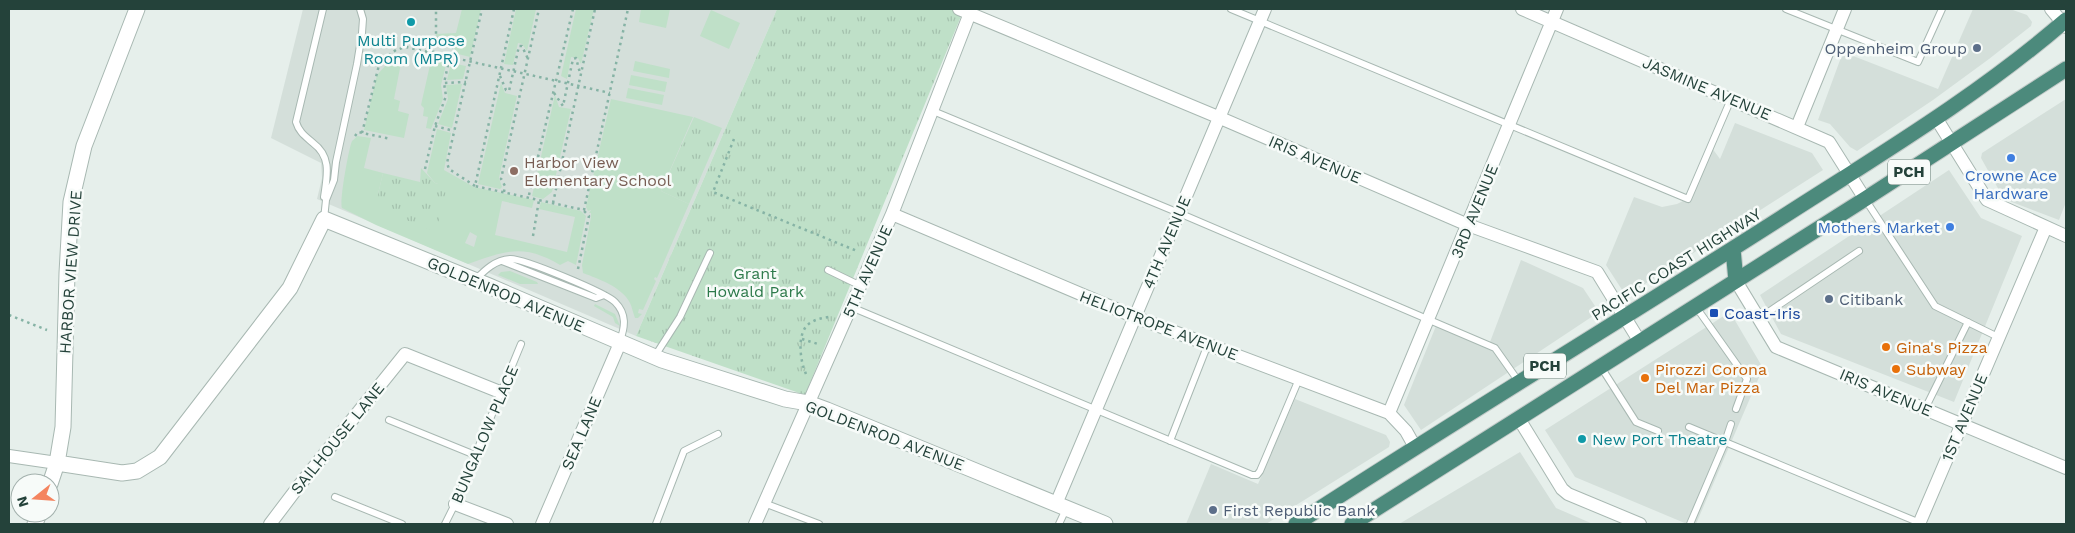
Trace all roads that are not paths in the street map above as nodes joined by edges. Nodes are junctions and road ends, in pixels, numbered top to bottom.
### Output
1 (137, 9) edge
2 (323, 9) edge
3 (360, 9) edge
4 (1231, 9) edge
5 (1265, 9) edge
6 (1522, 9) edge
7 (1557, 9) edge
8 (1786, 9) edge
9 (1845, 9) edge
10 (1942, 9) edge
11 (2051, 9) edge
12 (965, 11) edge
13 (1260, 21) junction
14 (1552, 21) junction
15 (2065, 23) edge
16 (1837, 29) junction
17 (2066, 69) edge
18 (1731, 99) junction
19 (933, 111) junction
20 (1218, 117) junction
21 (1936, 118) junction
22 (1509, 125) junction
23 (1797, 127) junction
24 (1952, 144) junction
25 (1849, 174) junction
26 (1865, 199) junction
27 (326, 201) junction
28 (1179, 213) junction
29 (892, 214) junction
30 (324, 219) junction
31 (1468, 225) junction
32 (2046, 227) junction
33 (2066, 236) edge
34 (1732, 249) junction
35 (1859, 251) dead end
36 (710, 253) dead end
37 (828, 270) dead end
38 (476, 280) junction
39 (1736, 282) junction
40 (861, 286) junction
41 (852, 306) junction
42 (1696, 306) junction
43 (1135, 317) junction
44 (1625, 318) junction
45 (1428, 319) junction
46 (1758, 319) junction
47 (1968, 322) junction
48 (1998, 337) junction
49 (1640, 342) junction
50 (620, 343) junction
51 (521, 344) dead end
52 (1208, 344) junction
53 (655, 357) junction
54 (1601, 367) junction
55 (1299, 379) junction
56 (1519, 383) junction
57 (500, 392) junction
58 (808, 403) junction
59 (1736, 408) dead end
60 (1925, 409) junction
61 (1096, 410) junction
62 (1389, 413) junction
63 (1519, 419) junction
64 (390, 420) dead end
65 (1731, 424) dead end
66 (1960, 424) junction
67 (1689, 427) dead end
68 (1658, 431) dead end
69 (718, 434) dead end
70 (1170, 440) junction
71 (1725, 442) junction
72 (1415, 447) junction
73 (475, 455) junction
74 (9, 456) edge
75 (57, 463) junction
76 (2066, 468) edge
77 (54, 473) edge
78 (335, 497) dead end
79 (764, 503) junction
80 (455, 504) junction
81 (1061, 506) junction
82 (1635, 523) edge
83 (270, 524) edge
84 (402, 524) edge
85 (444, 524) edge
86 (507, 524) edge
87 (542, 524) edge
88 (656, 524) edge
89 (755, 524) edge
90 (819, 524) edge
91 (1059, 524) edge
92 (1105, 524) edge
93 (1296, 524) edge
94 (1352, 524) edge
95 (1690, 524) edge
96 (1920, 524) edge

1 - 75 street, HARBOR VIEW DRIVE
2 - 27 lane
3 - 27 lane
4 - 13 lane
5 - 13 street, 4TH AVENUE
6 - 14 street, JASMINE AVENUE
7 - 14 street, 3RD AVENUE
8 - 16 lane
9 - 16 street
10 - 16 lane
11 - 15 street
12 - 19 street, 5TH AVENUE
12 - 20 street, IRIS AVENUE
13 - 20 street, 4TH AVENUE
13 - 22 lane
14 - 18 street, JASMINE AVENUE
14 - 22 street, 3RD AVENUE
15 - 21 highway, PACIFIC COAST HIGHWAY / PCH
16 - 23 street
17 - 24 highway, PCH
18 - 22 lane
18 - 23 street, JASMINE AVENUE
19 - 28 lane
19 - 29 street, 5TH AVENUE
20 - 28 street, 4TH AVENUE
20 - 31 street, IRIS AVENUE
21 - 24 street
21 - 25 highway, PACIFIC COAST HIGHWAY / PCH
22 - 31 street, 3RD AVENUE
23 - 25 street, JASMINE AVENUE
24 - 26 highway, PCH
24 - 32 street
25 - 26 street, JASMINE AVENUE
25 - 34 highway, PACIFIC COAST HIGHWAY / PCH
26 - 39 highway, PCH
26 - 47 lane
27 - 30 lane
28 - 43 street, 4TH AVENUE
28 - 45 lane
29 - 40 street, 5TH AVENUE
29 - 43 street, HELIOTROPE AVENUE
30 - 38 street, GOLDENROD AVENUE
30 - 75 street
31 - 44 street, IRIS AVENUE
31 - 45 street, 3RD AVENUE
32 - 33 street
32 - 48 street, 1ST AVENUE
34 - 39 highway
34 - 44 highway, PACIFIC COAST HIGHWAY / PCH
35 - 46 lane
36 - 53 lane
37 - 40 lane
38 - 50 street, GOLDENROD AVENUE
38 - 50 lane
39 - 42 highway, PCH
39 - 46 street, IRIS AVENUE
40 - 41 street, 5TH AVENUE
41 - 58 street, 5TH AVENUE
41 - 61 lane
42 - 49 highway, PCH
42 - 59 lane
43 - 52 street, HELIOTROPE AVENUE
43 - 61 street, 4TH AVENUE
44 - 49 street, IRIS AVENUE
44 - 56 highway, PACIFIC COAST HIGHWAY / PCH
45 - 56 lane
45 - 62 street, 3RD AVENUE
46 - 60 street, IRIS AVENUE
47 - 48 lane
47 - 60 lane
48 - 66 street, 1ST AVENUE
49 - 54 highway, PCH
50 - 53 street, GOLDENROD AVENUE
50 - 87 street, SEA LANE
51 - 57 lane, BUNGALOW PLACE
52 - 55 street, HELIOTROPE AVENUE
52 - 70 lane
53 - 58 street, GOLDENROD AVENUE
54 - 63 highway, PCH
54 - 68 lane
55 - 62 street, HELIOTROPE AVENUE
55 - 70 lane
56 - 72 highway, PACIFIC COAST HIGHWAY / PCH
57 - 73 lane, BUNGALOW PLACE
57 - 83 street, SAILHOUSE LANE
58 - 79 street, 5TH AVENUE
58 - 81 street, GOLDENROD AVENUE
60 - 66 street, IRIS AVENUE
61 - 70 lane
61 - 81 street, 4TH AVENUE
62 - 72 street, HELIOTROPE AVENUE
63 - 82 street
63 - 94 highway, PCH
64 - 73 lane
65 - 71 lane
66 - 76 street, IRIS AVENUE
66 - 96 street, 1ST AVENUE
67 - 71 lane
69 - 88 lane
71 - 95 lane
71 - 96 lane
72 - 93 highway, PACIFIC COAST HIGHWAY / PCH
73 - 80 lane, BUNGALOW PLACE
74 - 75 street
75 - 77 street, HARBOR VIEW DRIVE
78 - 84 lane
79 - 89 street, 5TH AVENUE
79 - 90 lane
80 - 85 lane, BUNGALOW PLACE
80 - 86 street
81 - 91 lane
81 - 92 street, GOLDENROD AVENUE

